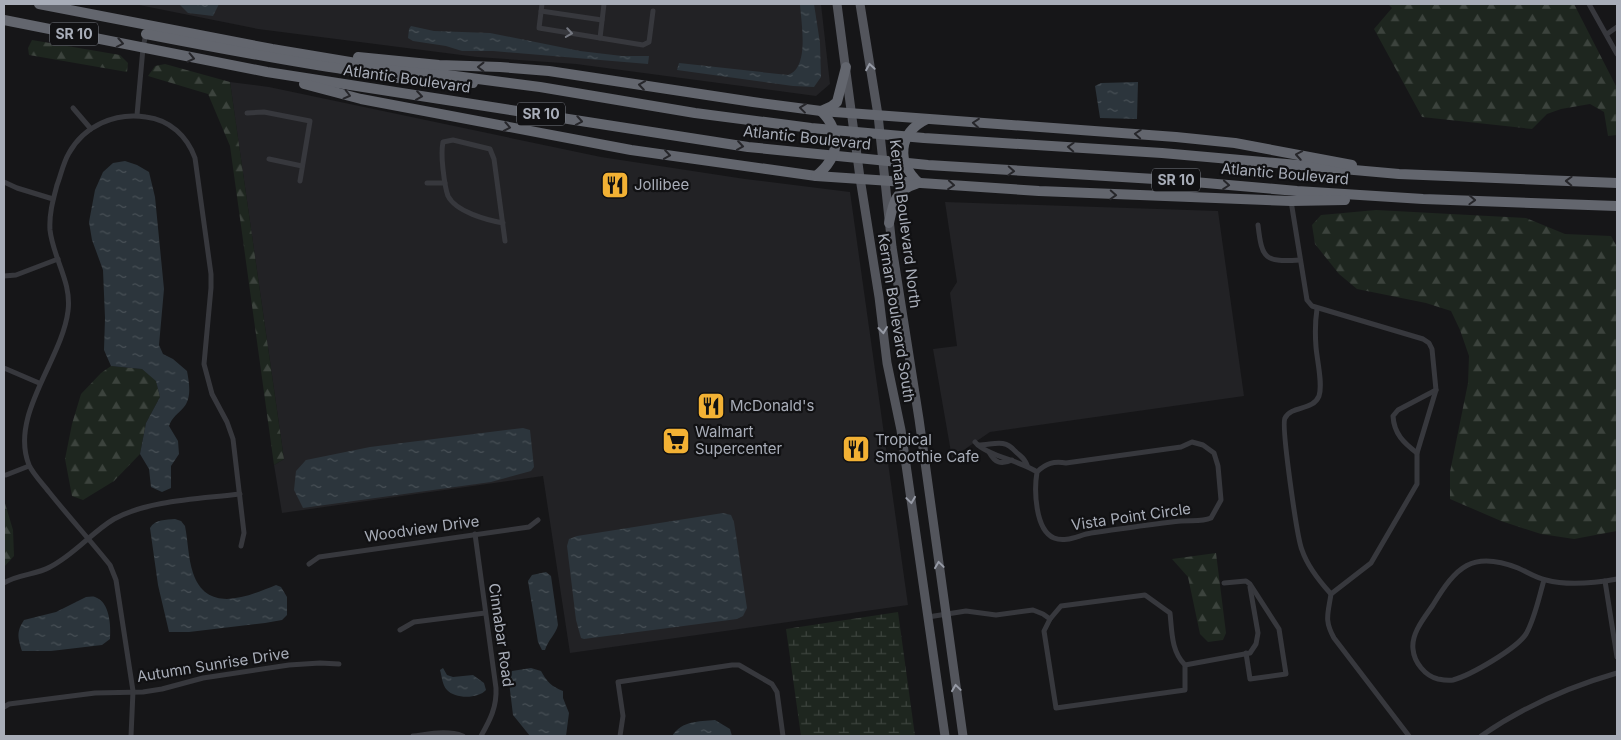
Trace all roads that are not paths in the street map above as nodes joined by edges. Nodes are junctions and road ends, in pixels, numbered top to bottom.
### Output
1 (39, 4) edge
2 (542, 4) edge
3 (604, 4) edge
4 (836, 4) edge
5 (860, 4) edge
6 (1589, 4) edge
7 (653, 10) dead end
8 (541, 11) junction
9 (4, 20) edge
10 (602, 20) junction
11 (1617, 27) edge
12 (147, 30) junction
13 (1607, 34) junction
14 (600, 38) junction
15 (143, 48) junction
16 (272, 50) junction
17 (1617, 54) edge
18 (846, 67) junction
19 (267, 72) junction
20 (502, 82) junction
21 (73, 108) dead end
22 (821, 111) junction
23 (246, 112) dead end
24 (851, 113) junction
25 (137, 115) junction
26 (878, 115) junction
27 (928, 119) junction
28 (91, 129) junction
29 (269, 159) dead end
30 (302, 166) junction
31 (1399, 174) junction
32 (816, 176) junction
33 (860, 178) junction
34 (885, 180) junction
35 (300, 181) dead end
36 (4, 182) edge
37 (426, 183) dead end
38 (445, 183) junction
39 (920, 183) junction
40 (1617, 183) edge
41 (54, 199) junction
42 (1423, 199) junction
43 (1291, 201) junction
44 (1617, 206) edge
45 (503, 223) junction
46 (889, 223) junction
47 (1258, 225) dead end
48 (505, 241) dead end
49 (58, 259) junction
50 (1300, 260) junction
51 (4, 276) edge
52 (1317, 309) junction
53 (4, 368) edge
54 (40, 383) junction
55 (1436, 390) junction
56 (919, 419) joint
57 (1417, 452) junction
58 (29, 466) junction
59 (1028, 466) junction
60 (1037, 472) junction
61 (6, 475) dead end
62 (240, 494) junction
63 (538, 520) dead end
64 (475, 534) junction
65 (89, 540) junction
66 (241, 546) dead end
67 (309, 564) dead end
68 (1617, 579) edge
69 (1544, 580) junction
70 (1605, 582) junction
71 (4, 583) edge
72 (1224, 583) dead end
73 (1250, 584) junction
74 (1331, 594) junction
75 (485, 613) junction
76 (946, 614) junction
77 (928, 617) junction
78 (1050, 619) junction
79 (400, 630) dead end
80 (1246, 653) junction
81 (1617, 657) edge
82 (338, 664) dead end
83 (1185, 665) junction
84 (1617, 673) edge
85 (133, 691) junction
86 (4, 707) edge
87 (131, 736) edge
88 (413, 736) edge
89 (464, 736) edge
90 (481, 736) edge
91 (620, 736) edge
92 (783, 736) edge
93 (945, 736) edge
94 (963, 736) edge
95 (1409, 736) edge
96 (1481, 736) edge

1 - 12 highway, Atlantic Boulevard / SR 10
2 - 8 street
3 - 10 street
4 - 18 main road
26 -> 5 main road, Kernan Boulevard North
6 - 13 street
7 - 14 street
8 - 10 street
8 -> 14 street
9 -> 15 highway, Atlantic Boulevard / SR 10
10 - 14 street
11 - 13 street
12 - 15 street
12 - 16 highway, Atlantic Boulevard / SR 10
12 - 20 highway
13 - 17 street
15 -> 19 highway, Atlantic Boulevard / SR 10
15 - 25 street
16 - 20 highway, Atlantic Boulevard / SR 10
22 -> 16 highway
18 - 22 highway
18 - 24 main road
19 -> 32 highway
19 -> 42 highway, Atlantic Boulevard / SR 10
31 -> 20 highway, Atlantic Boulevard / SR 10
21 - 28 street
22 - 24 highway
22 - 32 highway
23 - 30 street
24 - 26 highway
24 - 33 main road, Kernan Boulevard South
25 - 28 street
25 - 62 street
26 - 27 highway
26 - 34 main road, Kernan Boulevard North
31 -> 27 highway
27 - 39 highway
28 - 41 street
29 - 30 street
30 - 35 street
40 -> 31 highway, Atlantic Boulevard / SR 10
32 - 33 highway
33 - 34 highway
33 -> 77 main road, Kernan Boulevard South
34 - 39 highway
34 - 46 main road, Kernan Boulevard North
36 - 41 street
37 - 38 street
38 - 45 street
38 - 45 street
39 -> 43 highway
39 - 46 highway
41 - 49 street
42 - 43 highway
42 -> 44 highway, Atlantic Boulevard / SR 10
43 - 50 street
45 - 48 street
46 - 56 main road, Kernan Boulevard North
47 - 50 street
49 - 51 street
49 - 54 street
50 - 52 street
52 - 55 street
52 - 74 street
53 - 54 street
54 - 58 street
55 - 57 street
55 - 57 street
76 -> 56 main road, Kernan Boulevard South
57 - 74 street
58 - 61 street
58 - 65 street
59 - 59 street
59 - 60 street
60 - 60 street, Vista Point Circle
62 - 65 street
62 - 66 street
63 - 64 street, Woodview Drive
64 - 67 street, Woodview Drive
64 - 75 street, Cinnabar Road
65 - 71 street
65 - 85 street
68 - 70 street
69 - 69 street
69 - 70 street
70 - 81 street
72 - 73 street
73 - 80 street
73 - 80 street
74 - 95 street
75 - 79 street
75 - 90 street, Cinnabar Road
76 - 77 street
76 - 78 street
94 -> 76 main road, Kernan Boulevard South
77 - 93 main road, Kernan Boulevard South
78 - 83 street
78 - 83 street
80 - 83 street
82 - 85 street, Autumn Sunrise Drive
84 - 96 street
85 - 86 street, Autumn Sunrise Drive
85 - 87 street
88 - 89 street
91 - 92 street

